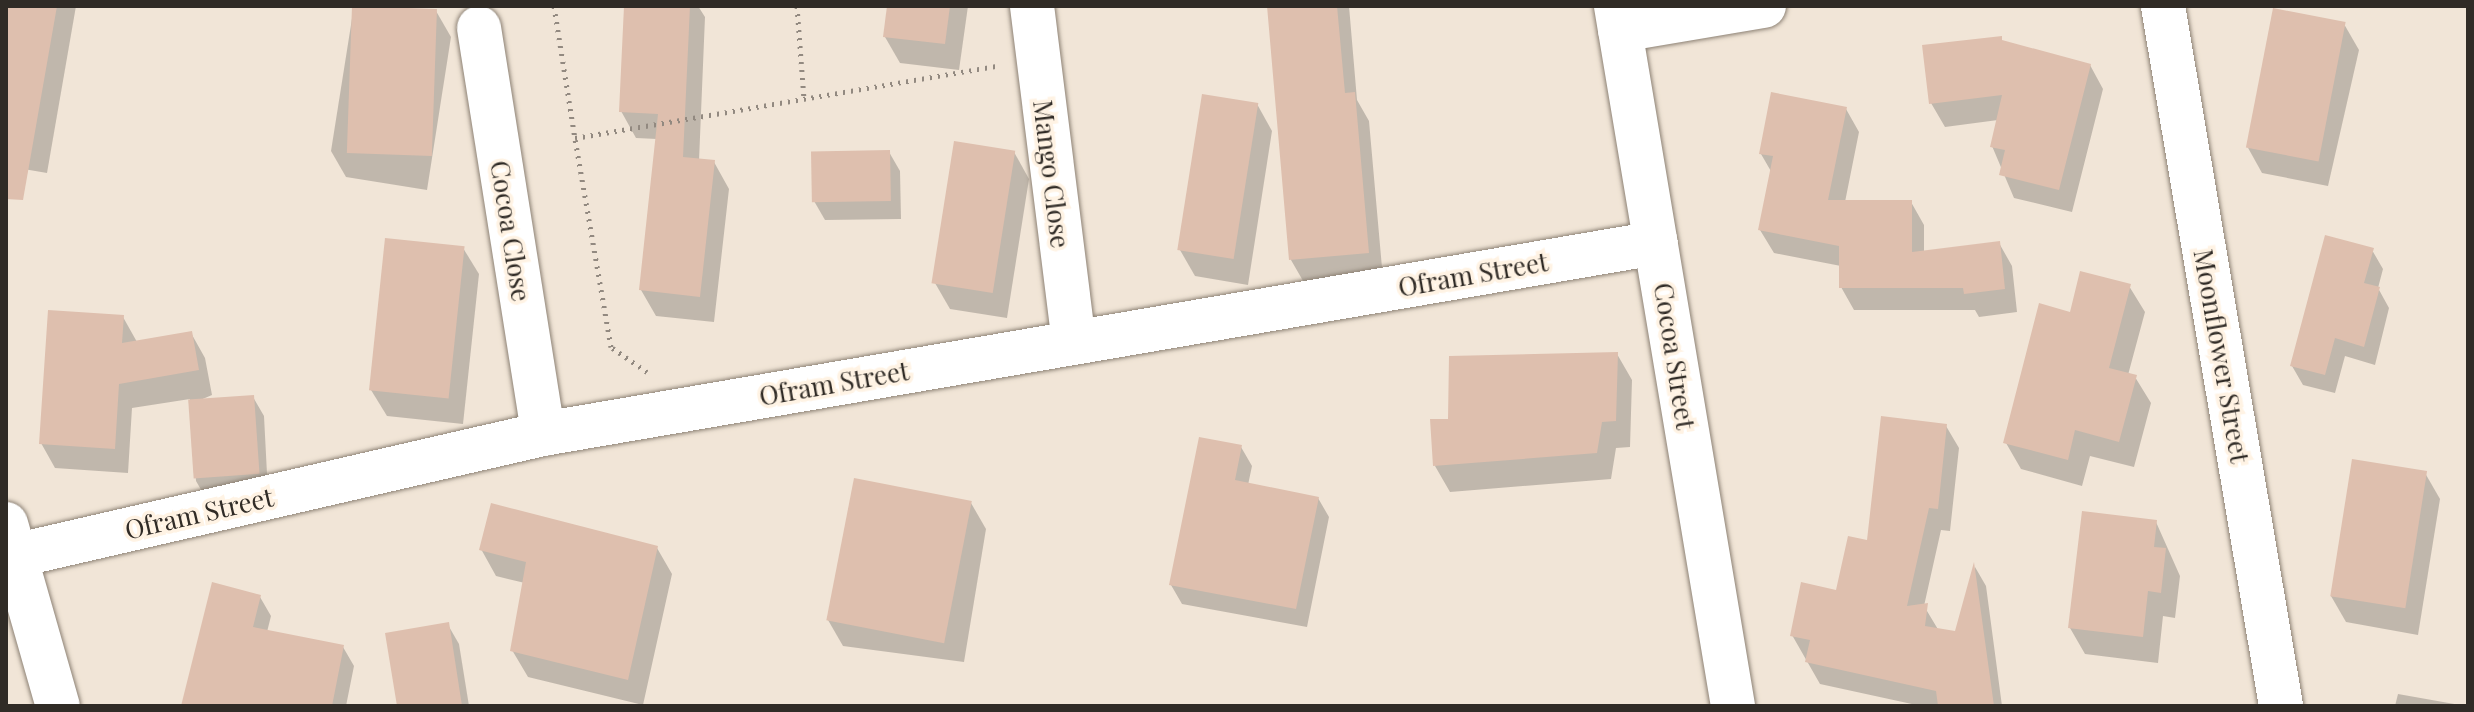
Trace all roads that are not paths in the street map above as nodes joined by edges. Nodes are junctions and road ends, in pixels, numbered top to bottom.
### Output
1 (1032, 6) edge
2 (1764, 6) edge
3 (2163, 6) edge
4 (1618, 18) edge
5 (479, 28) dead end
6 (1656, 243) junction
7 (1074, 341) junction
8 (543, 434) junction
9 (12, 539) edge
10 (58, 706) edge
11 (1733, 706) edge
12 (2281, 706) edge

1 - 7 street, Mango Close
2 - 4 street
3 - 12 street, Moonflower Street
4 - 6 street, Cocoa Street
5 - 8 street, Cocoa Close
6 - 7 street, Ofram Street
6 - 11 street, Cocoa Street
7 - 8 street, Ofram Street
8 - 9 street, Ofram Street
9 - 10 street

